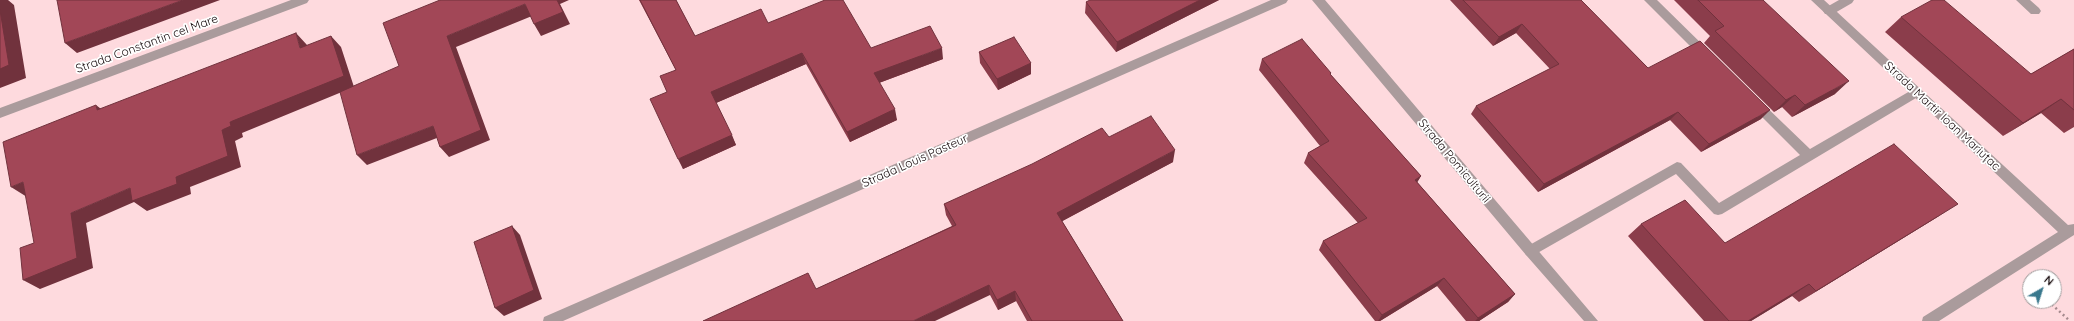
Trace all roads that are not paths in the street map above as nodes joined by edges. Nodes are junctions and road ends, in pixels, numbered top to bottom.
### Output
1 (303, 0) edge
2 (1282, 0) edge
3 (1318, 0) edge
4 (1650, 0) edge
5 (1817, 0) edge
6 (1848, 0) edge
7 (2022, 0) edge
8 (1829, 11) junction
9 (2035, 11) dead end
10 (1712, 61) edge
11 (1917, 92) junction
12 (1747, 94) edge
13 (0, 113) edge
14 (1810, 156) junction
15 (2071, 230) edge
16 (1530, 252) junction
17 (548, 321) edge
18 (1592, 321) edge
19 (1928, 321) edge

1 - 13 street, Strada Constantin cel Mare
2 - 17 street, Strada Louis Pasteur
3 - 16 street, Strada Pomiculturii
4 - 10 street
5 - 8 street, Strada Martir Ioan Mariuțac
6 - 8 street
7 - 9 street
8 - 11 street, Strada Martir Ioan Mariuțac
11 - 14 street
11 - 15 street, Strada Martir Ioan Mariuțac
12 - 14 street
14 - 16 street
15 - 19 street
16 - 18 street, Strada Pomiculturii

